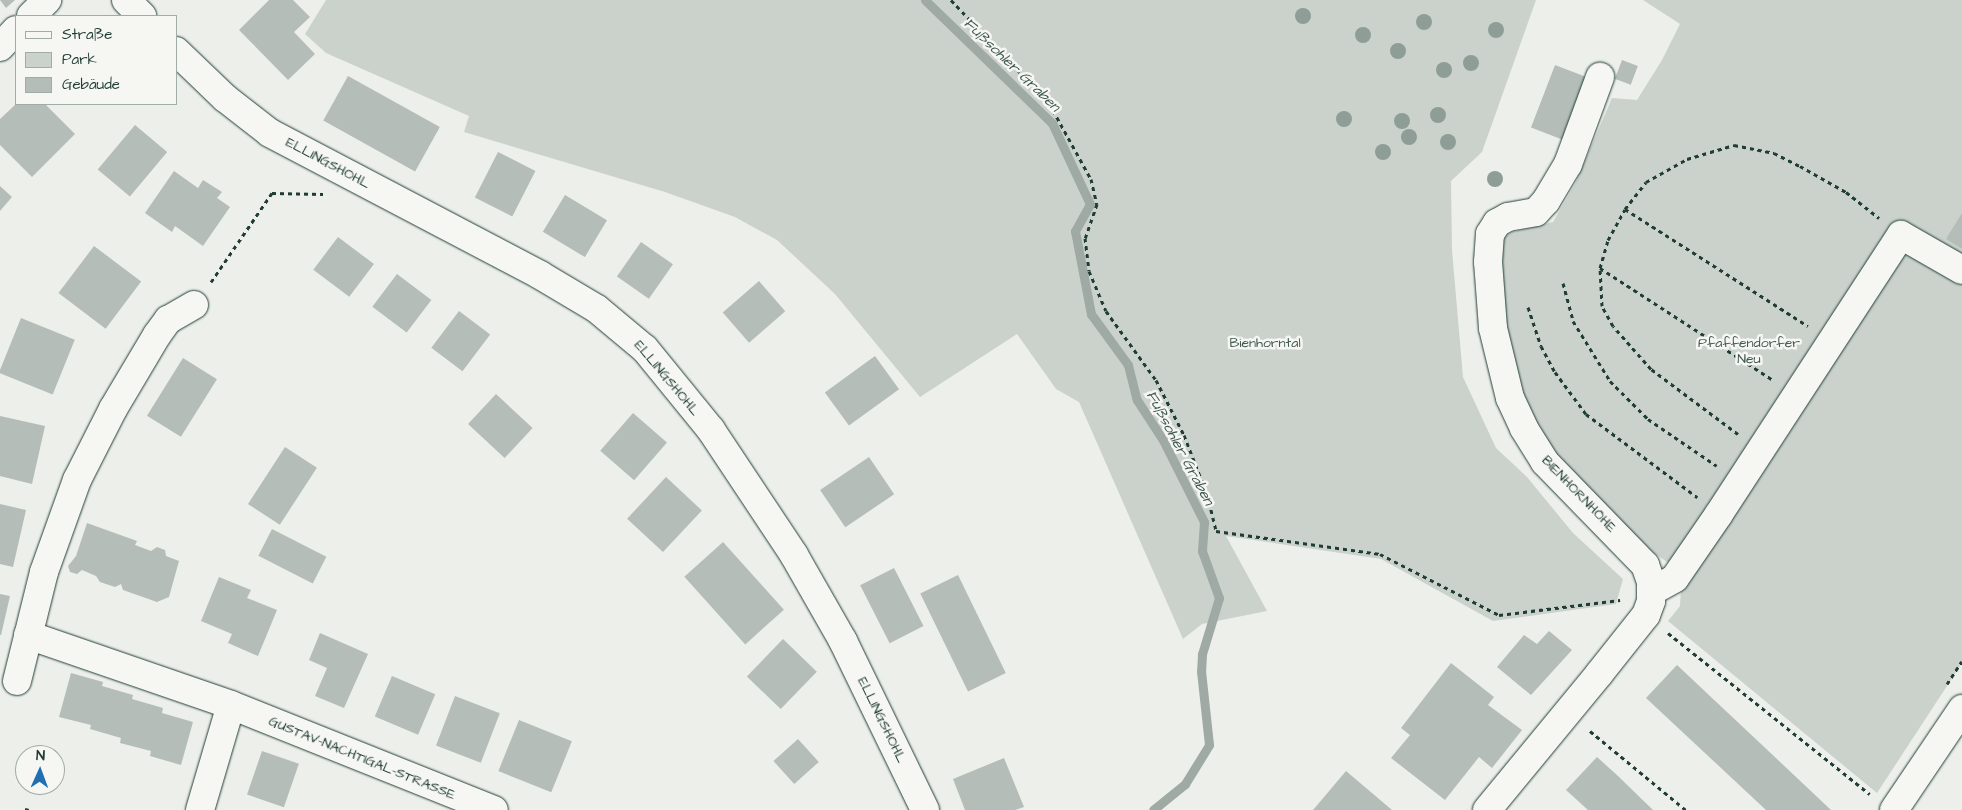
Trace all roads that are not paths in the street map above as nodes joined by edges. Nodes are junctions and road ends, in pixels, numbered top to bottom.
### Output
1 (47, 0) edge
2 (126, 0) edge
3 (32, 15) edge
4 (141, 15) edge
5 (15, 31) edge
6 (0, 47) edge
7 (178, 53) edge
8 (1600, 77) dead end
9 (1962, 270) edge
10 (194, 305) dead end
11 (1654, 612) junction
12 (28, 635) junction
13 (17, 681) dead end
14 (231, 705) junction
15 (1962, 708) edge
16 (200, 810) edge
17 (494, 810) edge
18 (924, 810) edge
19 (1487, 810) edge
20 (1894, 810) edge

1 - 3 street
2 - 4 street
5 - 6 street
7 - 18 street, ELLINGSHOHL
8 - 11 street, BIENHORNHÖHE
9 - 11 street
10 - 12 street
11 - 19 street
12 - 13 street
12 - 14 street, GUSTAV-NACHTIGAL-STRASSE
14 - 16 street
14 - 17 street, GUSTAV-NACHTIGAL-STRASSE
15 - 20 street

